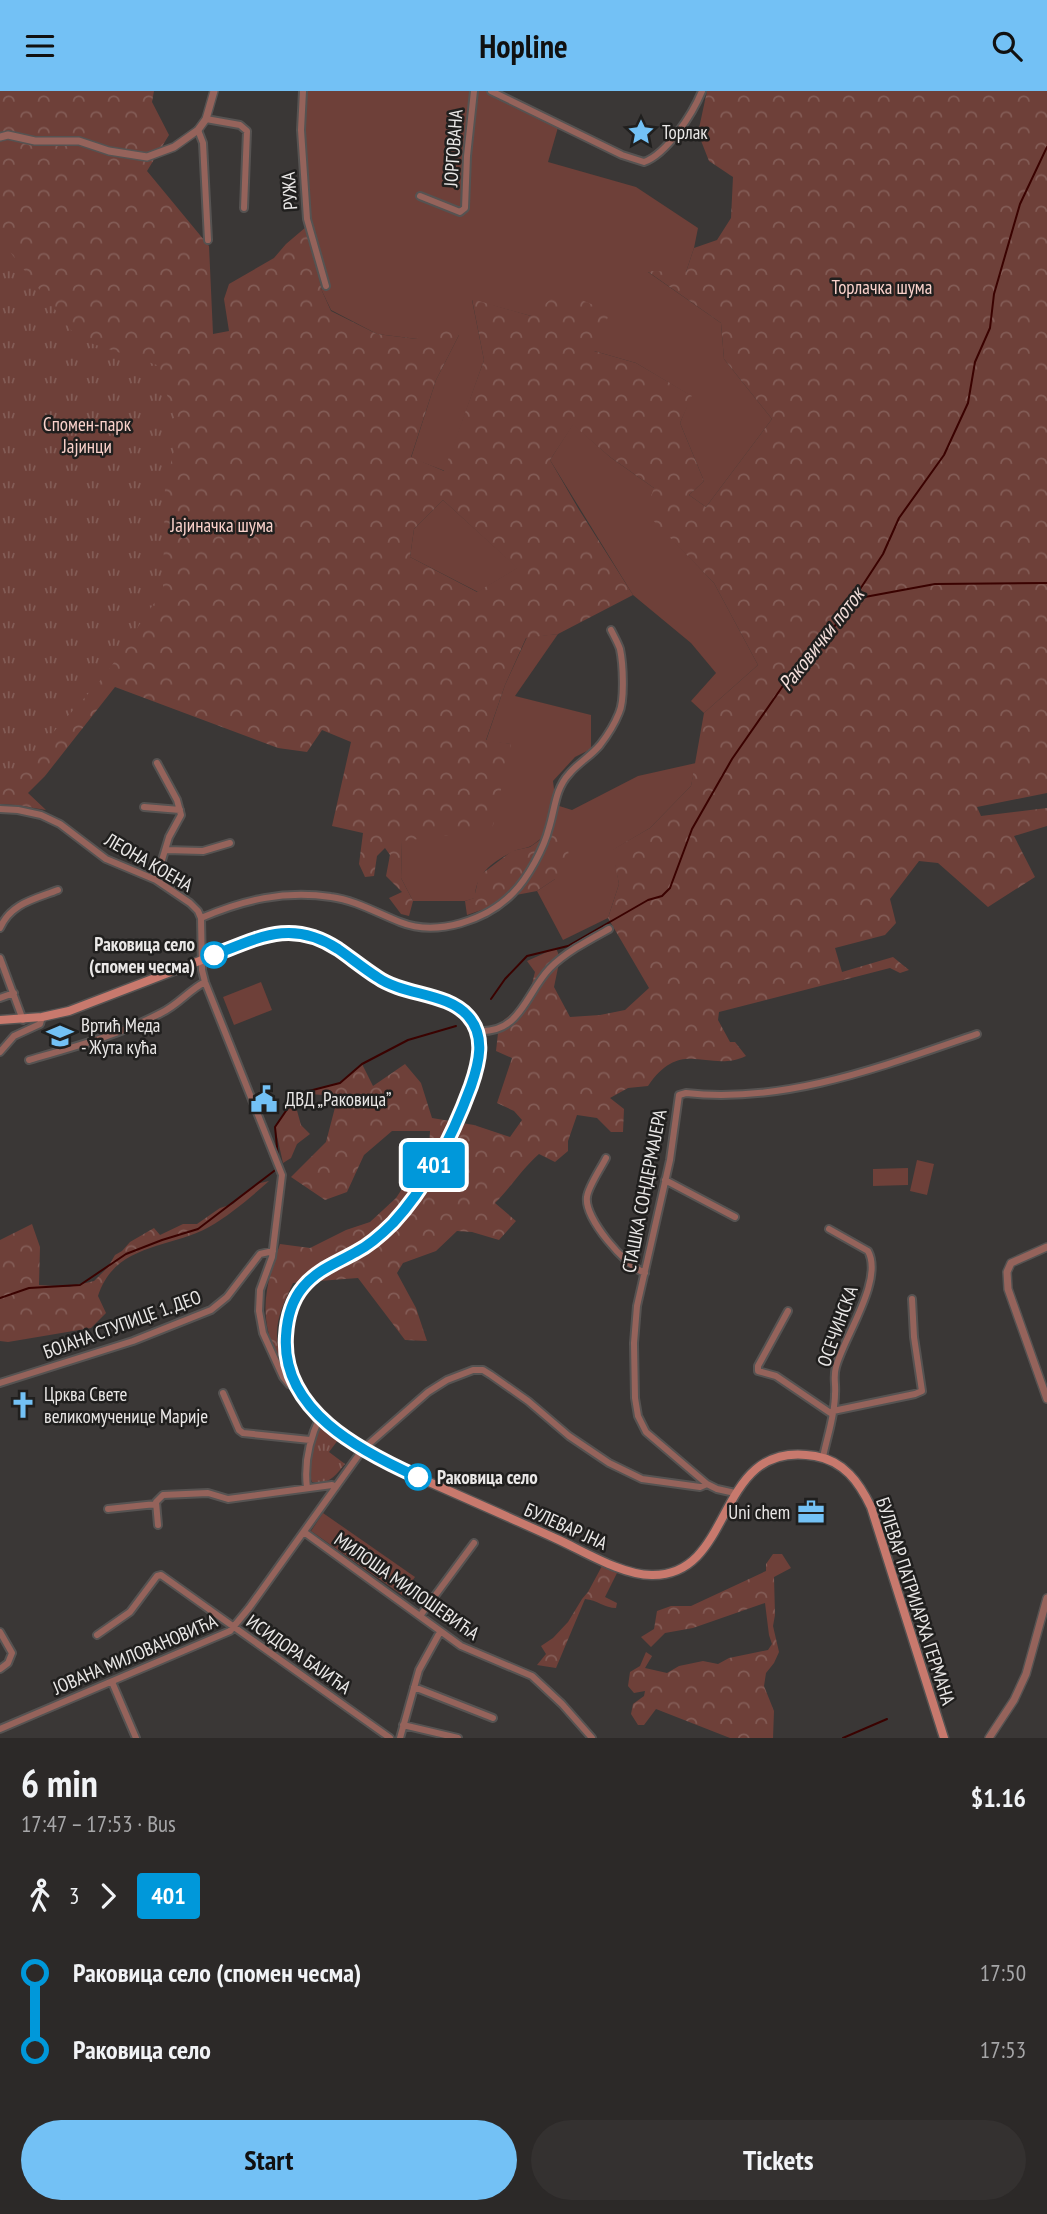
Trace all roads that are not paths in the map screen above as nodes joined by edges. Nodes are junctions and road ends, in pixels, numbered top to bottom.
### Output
1 (214, 91) edge
2 (303, 91) edge
3 (474, 91) edge
4 (491, 91) edge
5 (702, 91) edge
6 (206, 119) junction
7 (198, 130) junction
8 (2, 134) edge
9 (420, 196) dead end
10 (244, 208) dead end
11 (208, 240) dead end
12 (326, 286) dead end
13 (611, 630) dead end
14 (156, 764) dead end
15 (144, 807) dead end
16 (0, 809) edge
17 (180, 810) junction
18 (230, 843) dead end
19 (166, 851) junction
20 (156, 880) junction
21 (58, 890) dead end
22 (201, 918) junction
23 (0, 928) edge
24 (609, 929) dead end
25 (0, 958) edge
26 (202, 960) junction
27 (205, 982) junction
28 (14, 993) junction
29 (0, 998) edge
30 (42, 1017) junction
31 (0, 1020) edge
32 (23, 1020) junction
33 (477, 1031) junction
34 (976, 1034) dead end
35 (0, 1052) edge
36 (29, 1060) dead end
37 (606, 1158) dead end
38 (665, 1180) junction
39 (735, 1217) dead end
40 (829, 1229) dead end
41 (1047, 1247) edge
42 (273, 1251) junction
43 (645, 1273) junction
44 (912, 1299) dead end
45 (788, 1311) dead end
46 (0, 1383) edge
47 (296, 1385) junction
48 (223, 1392) dead end
49 (1047, 1399) edge
50 (833, 1412) junction
51 (320, 1417) junction
52 (310, 1440) junction
53 (363, 1449) junction
54 (823, 1457) junction
55 (707, 1483) junction
56 (336, 1487) junction
57 (307, 1488) junction
58 (735, 1493) junction
59 (156, 1504) junction
60 (108, 1509) dead end
61 (158, 1525) dead end
62 (304, 1531) junction
63 (474, 1543) dead end
64 (1047, 1598) edge
65 (420, 1616) junction
66 (234, 1627) junction
67 (0, 1632) edge
68 (440, 1632) junction
69 (97, 1635) dead end
70 (0, 1669) edge
71 (112, 1682) junction
72 (414, 1687) junction
73 (494, 1718) dead end
74 (403, 1725) junction
75 (0, 1729) edge
76 (136, 1738) edge
77 (390, 1738) edge
78 (400, 1738) edge
79 (458, 1738) edge
80 (592, 1738) edge
81 (944, 1738) edge
82 (989, 1738) edge

1 - 6 street
2 - 12 street, РУЖА
3 - 9 street, ЈОРГОВАНА
4 - 5 street
6 - 7 street
6 - 10 street
7 - 8 street
7 - 11 street
13 - 22 street
14 - 17 street
15 - 17 street
16 - 20 street, ЛЕОНА КОЕНА
17 - 19 street
18 - 19 street
19 - 20 street
20 - 22 street, ЛЕОНА КОЕНА
21 - 23 street
22 - 26 street, ЛЕОНА КОЕНА
24 - 33 street
25 - 28 street
26 - 27 street, ЛЕОНА КОЕНА
26 - 30 main road
26 - 33 main road
27 - 36 street
27 - 42 street, ЛЕОНА КОЕНА
28 - 29 street
28 - 32 street
30 - 32 main road
30 - 35 street
31 - 32 main road
33 - 47 main road, БУЛЕВАР ЈНА
34 - 38 street, СТАШКА СОНДЕРМАЈЕРА
37 - 43 street
38 - 39 street
38 - 43 street, СТАШКА СОНДЕРМАЈЕРА
40 - 50 street, ОСЕЧИНСКА
41 - 49 street
42 - 46 street, БОЈАНА СТУПИЦЕ 1. ДЕО
42 - 47 street
43 - 55 street, СТАШКА СОНДЕРМАЈЕРА
44 - 50 street
45 - 50 street
47 - 51 main road, БУЛЕВАР ЈНА
48 - 52 street
50 - 54 street, ОСЕЧИНСКА
51 - 52 street
51 - 53 main road, БУЛЕВАР ЈНА
52 - 57 street
53 - 55 street, ЈОВАНА МИЛОВАНОВИЋА
53 - 56 street, ЈОВАНА МИЛОВАНОВИЋА
53 - 58 main road, БУЛЕВАР ЈНА
54 - 58 main road, БУЛЕВАР ЈНА
54 - 81 main road, БУЛЕВАР ПАТРИЈАРХА ГЕРМАНА
55 - 58 street
56 - 57 street
56 - 62 street, ЈОВАНА МИЛОВАНОВИЋА
57 - 59 street
59 - 60 street
59 - 61 street
62 - 65 street, МИЛОША МИЛОШЕВИЋА
62 - 66 street, ЈОВАНА МИЛОВАНОВИЋА
63 - 65 street
64 - 82 street
65 - 68 street, МИЛОША МИЛОШЕВИЋА
66 - 69 street, ИСИДОРА БАЈИЋА
66 - 71 street, ЈОВАНА МИЛОВАНОВИЋА
66 - 77 street, ИСИДОРА БАЈИЋА
67 - 70 street
68 - 72 street
68 - 80 street, МИЛОША МИЛОШЕВИЋА
71 - 75 street, ЈОВАНА МИЛОВАНОВИЋА
71 - 76 street
72 - 73 street
72 - 74 street
74 - 78 street
74 - 79 street

